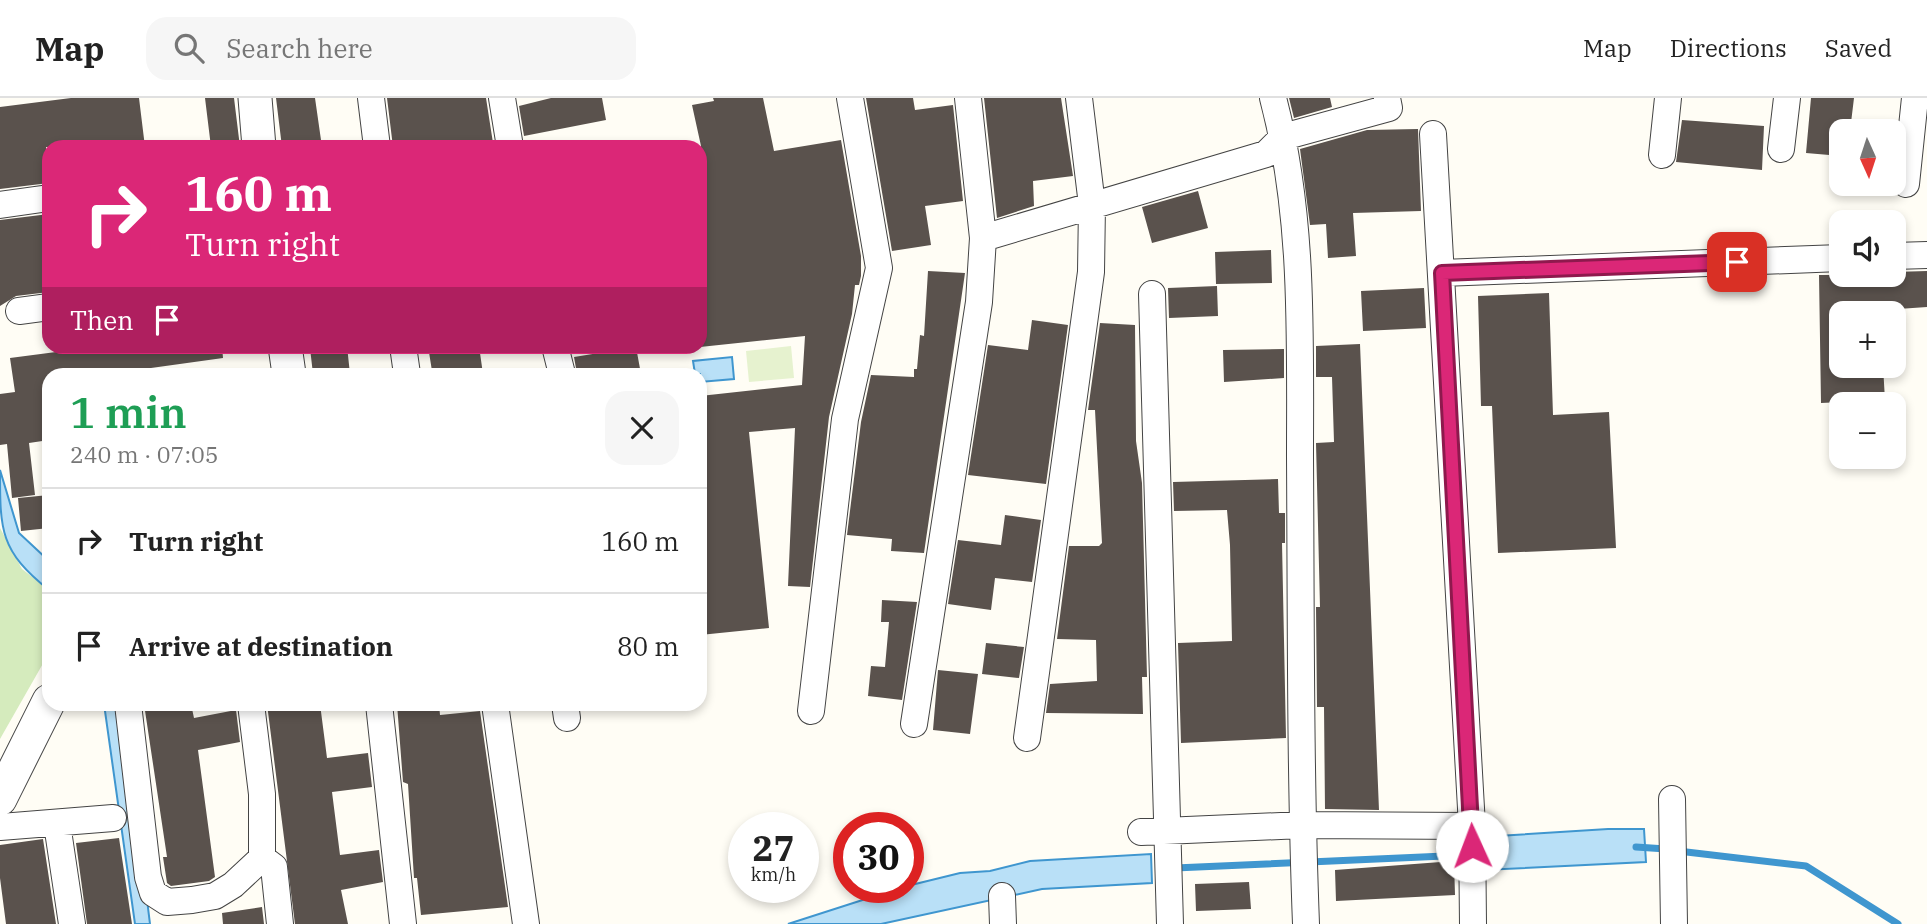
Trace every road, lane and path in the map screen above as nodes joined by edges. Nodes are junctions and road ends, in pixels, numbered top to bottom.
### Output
1 (255, 98) edge
2 (371, 98) edge
3 (850, 98) edge
4 (968, 98) edge
5 (1079, 98) edge
6 (1273, 98) edge
7 (1387, 98) edge
8 (1668, 98) edge
9 (1787, 98) edge
10 (1915, 98) edge
11 (505, 99) edge
12 (1433, 134) dead end
13 (1283, 137) junction
14 (258, 140) edge
15 (376, 140) edge
16 (509, 140) edge
17 (1781, 149) dead end
18 (1662, 155) dead end
19 (1906, 184) dead end
20 (42, 199) edge
21 (0, 205) edge
22 (1092, 205) junction
23 (984, 238) junction
24 (1927, 255) edge
25 (1906, 256) edge
26 (1829, 258) edge
27 (1442, 273) junction
28 (1152, 294) dead end
29 (42, 308) edge
30 (19, 312) dead end
31 (44, 711) edge
32 (129, 711) edge
33 (252, 711) edge
34 (380, 711) edge
35 (496, 711) edge
36 (811, 711) dead end
37 (914, 723) dead end
38 (1027, 738) dead end
39 (0, 799) edge
40 (1672, 812) dead end
41 (113, 818) dead end
42 (57, 824) junction
43 (1302, 825) junction
44 (1472, 826) junction
45 (0, 827) edge
46 (1153, 832) junction
47 (262, 858) junction
48 (1002, 896) dead end
49 (72, 924) edge
50 (280, 924) edge
51 (403, 924) edge
52 (526, 924) edge
53 (1003, 924) edge
54 (1170, 924) edge
55 (1306, 924) edge
56 (1473, 924) edge
57 (1674, 924) edge

1 - 14 street
2 - 15 street
3 - 36 street
4 - 23 street
5 - 22 street
6 - 13 street
7 - 13 street
8 - 18 street
9 - 17 street
10 - 19 street
11 - 16 street
12 - 27 street
13 - 22 street
13 - 43 street
20 - 21 street
22 - 23 street
22 - 38 street
23 - 37 street
24 - 25 street
26 - 27 street
27 - 44 street
28 - 46 street
29 - 30 street
31 - 39 street
32 - 47 street
33 - 47 street
34 - 51 street
35 - 52 street
40 - 57 street
41 - 42 street
42 - 45 street
42 - 49 street
43 - 44 street
43 - 46 street
43 - 55 street
44 - 56 street
46 - 54 street
47 - 50 street
48 - 53 street

